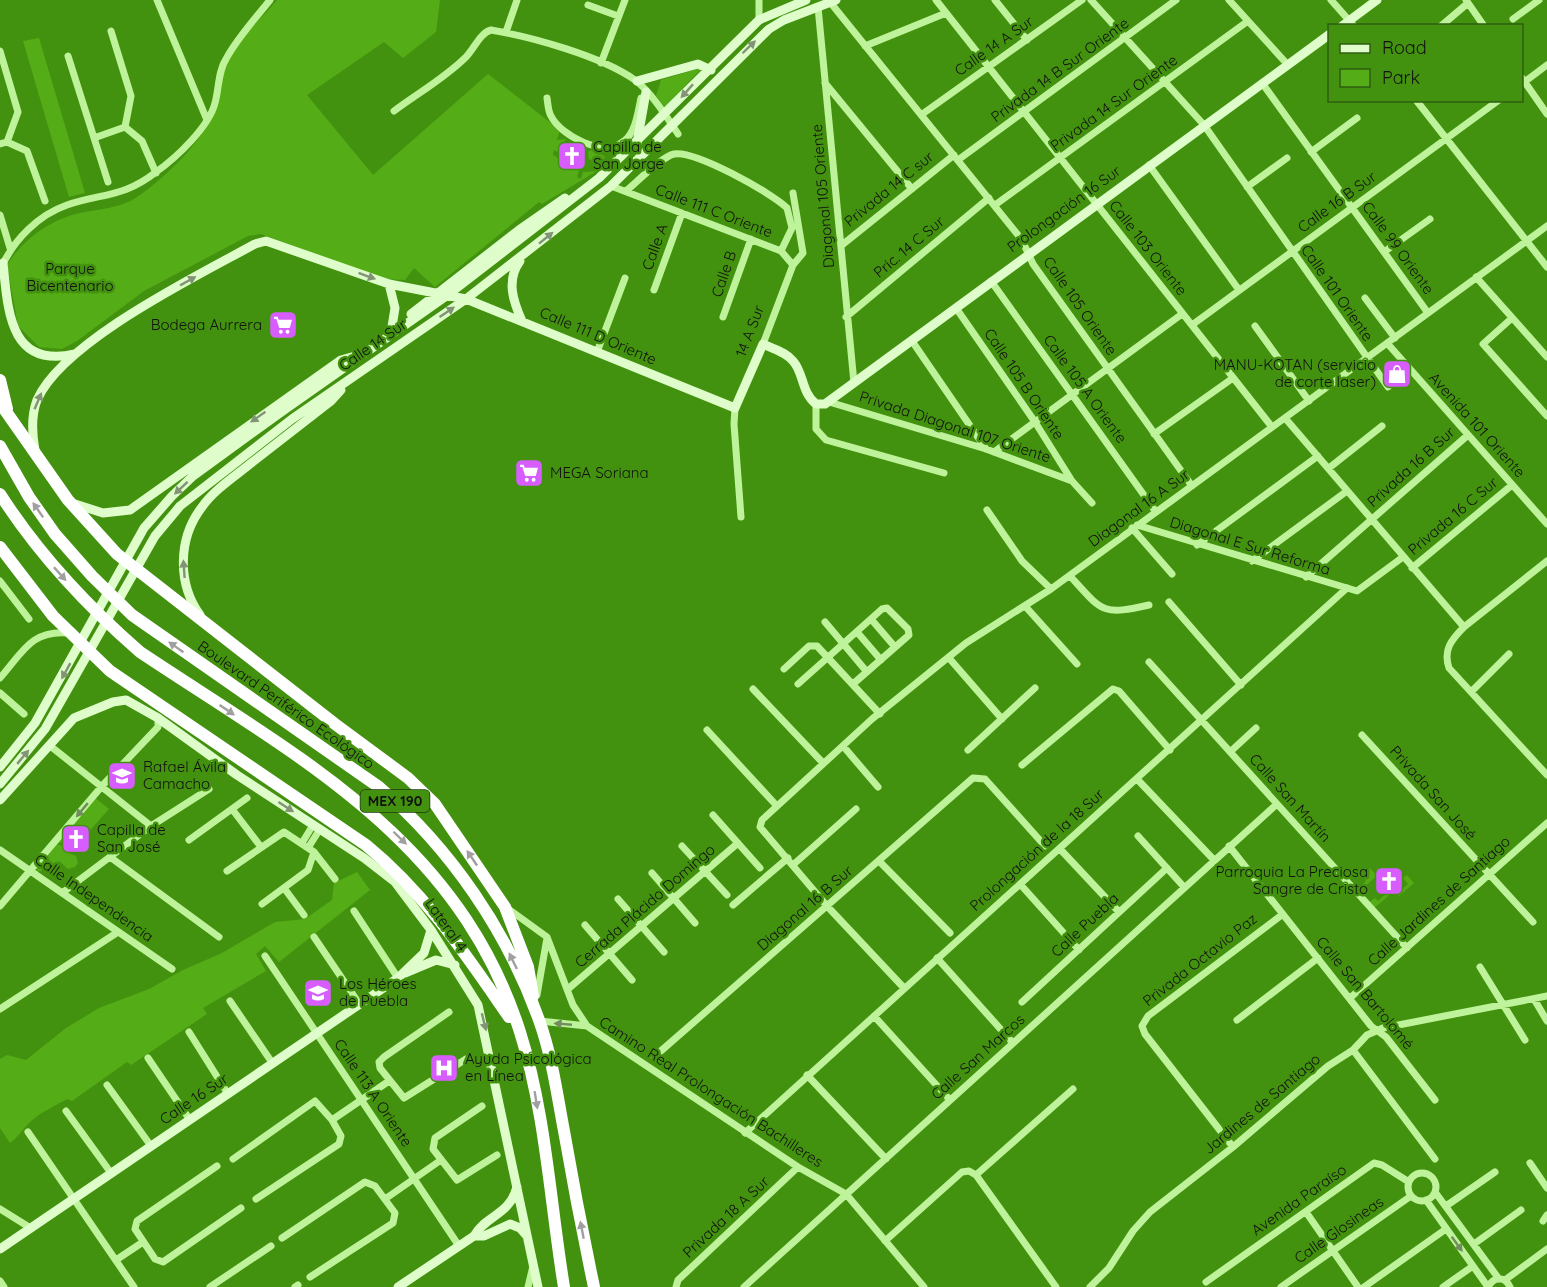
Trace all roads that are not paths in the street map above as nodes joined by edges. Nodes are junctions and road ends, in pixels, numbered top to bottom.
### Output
1 (157, 0) edge
2 (270, 0) edge
3 (518, 0) edge
4 (625, 0) edge
5 (759, 0) edge
6 (806, 0) edge
7 (936, 0) edge
8 (995, 0) edge
9 (1082, 0) edge
10 (1091, 0) edge
11 (1176, 0) edge
12 (1229, 0) edge
13 (1331, 0) edge
14 (1377, 0) edge
15 (1539, 0) edge
16 (833, 1) edge
17 (1467, 2) edge
18 (588, 5) dead end
19 (818, 7) junction
20 (946, 13) junction
21 (618, 16) junction
22 (1513, 19) dead end
23 (759, 20) junction
24 (1248, 21) junction
25 (1348, 24) edge
26 (1443, 24) edge
27 (1483, 24) edge
28 (111, 31) dead end
29 (506, 33) junction
30 (1328, 35) edge
31 (1126, 39) junction
32 (1027, 40) junction
33 (865, 46) junction
34 (0, 51) edge
35 (68, 56) dead end
36 (601, 63) junction
37 (1288, 64) junction
38 (1547, 65) edge
39 (709, 67) junction
40 (988, 67) junction
41 (719, 78) junction
42 (1523, 80) edge
43 (1165, 82) junction
44 (1523, 82) edge
45 (825, 83) junction
46 (1262, 83) junction
47 (642, 87) junction
48 (548, 98) dead end
49 (1418, 102) edge
50 (1496, 102) edge
51 (394, 111) dead end
52 (1024, 112) junction
53 (1547, 114) edge
54 (921, 115) junction
55 (664, 116) junction
56 (1357, 118) dead end
57 (207, 120) junction
58 (1204, 125) junction
59 (126, 127) junction
60 (675, 130) junction
61 (94, 138) junction
62 (1447, 138) junction
63 (3, 143) edge
64 (637, 143) junction
65 (1311, 152) junction
66 (956, 157) junction
67 (1287, 158) dead end
68 (1060, 159) junction
69 (1149, 165) junction
70 (156, 173) junction
71 (108, 182) dead end
72 (610, 186) junction
73 (1247, 188) junction
74 (912, 189) junction
75 (626, 191) junction
76 (793, 193) dead end
77 (576, 195) junction
78 (989, 198) junction
79 (45, 201) dead end
80 (1096, 203) junction
81 (995, 205) junction
82 (1352, 208) junction
83 (682, 213) junction
84 (0, 215) edge
85 (1430, 219) dead end
86 (1547, 226) edge
87 (751, 239) junction
88 (1527, 241) junction
89 (842, 245) junction
90 (10, 248) junction
91 (781, 251) junction
92 (1029, 252) junction
93 (1292, 252) junction
94 (1384, 252) junction
95 (525, 255) junction
96 (793, 265) junction
97 (1, 266) edge
98 (1547, 267) edge
99 (1476, 277) junction
100 (625, 278) dead end
101 (991, 281) junction
102 (389, 284) junction
103 (654, 290) dead end
104 (1239, 290) junction
105 (437, 293) junction
106 (448, 294) junction
107 (1365, 298) dead end
108 (466, 299) junction
109 (956, 308) junction
110 (1428, 313) junction
111 (1182, 314) junction
112 (723, 317) dead end
113 (846, 317) junction
114 (1512, 318) junction
115 (522, 321) junction
116 (1192, 325) junction
117 (1255, 326) dead end
118 (394, 331) junction
119 (1395, 338) junction
120 (912, 341) junction
121 (1387, 343) junction
122 (763, 344) junction
123 (597, 352) junction
124 (75, 354) junction
125 (361, 355) junction
126 (1547, 357) edge
127 (1366, 358) junction
128 (1108, 370) junction
129 (1233, 378) junction
130 (0, 380) edge
131 (346, 382) junction
132 (854, 383) junction
133 (1388, 387) dead end
134 (1072, 395) junction
135 (1309, 401) junction
136 (829, 402) junction
137 (0, 403) edge
138 (816, 404) junction
139 (735, 408) junction
140 (1547, 416) edge
141 (1285, 418) junction
142 (10, 419) junction
143 (1035, 422) junction
144 (1382, 426) dead end
145 (1272, 428) junction
146 (1154, 434) junction
147 (1468, 435) junction
148 (0, 446) edge
149 (986, 449) junction
150 (994, 452) junction
151 (1318, 456) junction
152 (37, 458) junction
153 (1329, 468) junction
154 (944, 473) dead end
155 (1072, 481) junction
156 (1512, 484) junction
157 (1192, 486) junction
158 (1347, 491) junction
159 (0, 494) edge
160 (68, 500) junction
161 (1092, 503) dead end
162 (987, 510) dead end
163 (1156, 512) junction
164 (741, 517) dead end
165 (1372, 520) junction
166 (1547, 524) edge
167 (1135, 526) junction
168 (1197, 545) junction
169 (0, 547) edge
170 (1403, 557) junction
171 (1252, 561) junction
172 (1547, 561) edge
173 (1412, 568) junction
174 (1172, 574) dead end
175 (1070, 576) junction
176 (1306, 577) junction
177 (0, 581) edge
178 (1347, 588) junction
179 (1052, 589) junction
180 (1169, 602) dead end
181 (1149, 605) dead end
182 (1025, 606) junction
183 (871, 619) junction
184 (29, 620) dead end
185 (205, 622) junction
186 (825, 622) dead end
187 (1464, 627) junction
188 (857, 632) junction
189 (68, 633) junction
190 (844, 645) junction
191 (896, 647) junction
192 (1509, 654) dead end
193 (829, 658) junction
194 (950, 658) junction
195 (881, 660) junction
196 (1149, 662) dead end
197 (1077, 664) dead end
198 (784, 669) dead end
199 (867, 672) junction
200 (0, 678) edge
201 (798, 684) dead end
202 (853, 684) junction
203 (1241, 685) junction
204 (1035, 688) dead end
205 (753, 689) dead end
206 (1471, 692) junction
207 (0, 693) edge
208 (161, 712) junction
209 (24, 714) dead end
210 (880, 714) junction
211 (1002, 719) junction
212 (1202, 721) junction
213 (1256, 728) dead end
214 (707, 730) dead end
215 (1362, 735) dead end
216 (49, 744) junction
217 (843, 746) junction
218 (968, 750) dead end
219 (1170, 750) junction
220 (1230, 752) junction
221 (823, 764) junction
222 (1022, 765) dead end
223 (0, 766) edge
224 (240, 770) junction
225 (1547, 775) edge
226 (1137, 779) junction
227 (0, 784) edge
228 (102, 786) junction
229 (878, 787) dead end
230 (210, 789) dead end
231 (248, 798) dead end
232 (0, 800) edge
233 (1277, 804) junction
234 (776, 805) junction
235 (232, 809) junction
236 (856, 809) dead end
237 (712, 815) dead end
238 (1547, 823) edge
239 (151, 826) junction
240 (316, 827) junction
241 (1138, 836) dead end
242 (189, 840) dead end
243 (738, 843) junction
244 (682, 846) dead end
245 (1045, 846) dead end
246 (1229, 846) junction
247 (261, 847) junction
248 (308, 848) junction
249 (1060, 849) junction
250 (0, 850) edge
251 (110, 857) junction
252 (788, 858) junction
253 (1214, 860) junction
254 (879, 861) junction
255 (794, 864) junction
256 (760, 868) dead end
257 (1167, 868) junction
258 (32, 871) junction
259 (227, 871) dead end
260 (706, 872) junction
261 (652, 873) dead end
262 (1489, 875) junction
263 (335, 879) dead end
264 (1020, 884) junction
265 (1184, 887) junction
266 (284, 888) junction
267 (62, 893) junction
268 (727, 896) dead end
269 (618, 899) dead end
270 (674, 899) junction
271 (262, 904) dead end
272 (733, 905) dead end
273 (0, 906) edge
274 (827, 906) junction
275 (505, 907) junction
276 (354, 910) dead end
277 (1119, 912) junction
278 (1283, 914) junction
279 (304, 915) dead end
280 (1533, 922) dead end
281 (695, 923) dead end
282 (585, 925) dead end
283 (643, 927) junction
284 (431, 930) junction
285 (118, 932) junction
286 (950, 933) dead end
287 (219, 937) dead end
288 (314, 937) dead end
289 (547, 937) junction
290 (1407, 948) junction
291 (1079, 950) junction
292 (664, 952) dead end
293 (611, 955) junction
294 (265, 956) dead end
295 (427, 957) junction
296 (937, 958) junction
297 (1318, 958) junction
298 (455, 965) junction
299 (1480, 967) dead end
300 (171, 969) dead end
301 (402, 975) junction
302 (632, 980) dead end
303 (904, 987) junction
304 (568, 989) junction
305 (1547, 996) edge
306 (1350, 998) junction
307 (1534, 999) junction
308 (230, 1002) dead end
309 (1022, 1002) dead end
310 (360, 1005) junction
311 (1501, 1006) junction
312 (0, 1009) edge
313 (449, 1012) dead end
314 (537, 1015) junction
315 (874, 1016) junction
316 (1237, 1020) dead end
317 (1547, 1021) edge
318 (587, 1026) junction
319 (1378, 1030) junction
320 (189, 1032) dead end
321 (520, 1032) junction
322 (317, 1034) junction
323 (1525, 1040) dead end
324 (1013, 1043) junction
325 (1353, 1050) junction
326 (654, 1057) dead end
327 (148, 1058) dead end
328 (466, 1059) dead end
329 (273, 1064) junction
330 (807, 1075) junction
331 (389, 1081) junction
332 (107, 1085) dead end
333 (1073, 1089) dead end
334 (228, 1094) junction
335 (361, 1100) junction
336 (950, 1100) junction
337 (1435, 1100) dead end
338 (482, 1106) dead end
339 (66, 1111) dead end
340 (190, 1120) junction
341 (332, 1120) junction
342 (28, 1132) dead end
343 (745, 1133) junction
344 (151, 1146) junction
345 (1233, 1147) junction
346 (497, 1155) dead end
347 (233, 1158) dead end
348 (886, 1158) junction
349 (1435, 1159) dead end
350 (441, 1160) junction
351 (1530, 1163) dead end
352 (217, 1166) dead end
353 (798, 1167) junction
354 (1495, 1172) dead end
355 (111, 1173) junction
356 (976, 1175) junction
357 (414, 1178) junction
358 (1409, 1182) junction
359 (518, 1184) junction
360 (1547, 1188) edge
361 (1435, 1192) junction
362 (846, 1194) junction
363 (1411, 1196) junction
364 (74, 1198) junction
365 (256, 1199) dead end
366 (385, 1199) junction
367 (1425, 1200) junction
368 (1446, 1206) junction
369 (241, 1208) dead end
370 (0, 1209) edge
371 (1521, 1210) dead end
372 (1306, 1212) junction
373 (499, 1214) junction
374 (506, 1225) junction
375 (29, 1227) junction
376 (1446, 1229) junction
377 (474, 1236) junction
378 (528, 1237) junction
379 (282, 1238) dead end
380 (885, 1241) junction
381 (143, 1242) junction
382 (1474, 1244) junction
383 (271, 1246) dead end
384 (459, 1246) junction
385 (0, 1249) edge
386 (1547, 1249) edge
387 (1333, 1251) junction
388 (116, 1260) junction
389 (533, 1266) junction
390 (1473, 1266) junction
391 (310, 1277) dead end
392 (1502, 1279) junction
393 (0, 1281) edge
394 (1206, 1282) dead end
395 (403, 1286) edge
396 (4, 1287) edge
397 (134, 1287) edge
398 (210, 1287) edge
399 (528, 1287) edge
400 (537, 1287) edge
401 (564, 1287) edge
402 (594, 1287) edge
403 (676, 1287) edge
404 (744, 1287) edge
405 (924, 1287) edge
406 (1056, 1287) edge
407 (1089, 1287) edge
408 (1281, 1287) edge
409 (1358, 1287) edge
410 (1364, 1287) edge
411 (1443, 1287) edge
412 (1488, 1287) edge
413 (1510, 1287) edge

1 - 57 street
2 - 57 street
3 - 29 street
4 - 21 street
5 - 23 street
6 - 23 street, Calle 14 Sur
7 - 20 street, Calle 103 Oriente
8 - 32 street
9 - 32 street, Calle 14 A Sur
10 - 31 street
11 - 31 street, Privada 14 B Sur Oriente
12 - 24 street
13 - 25 street
14 - 25 street
15 - 22 street
16 - 19 street, Calle 14 Sur
16 - 33 street, Calle 105 Oriente
17 - 26 street
17 - 27 street
18 - 21 street
41 -> 19 street, Calle 14 Sur
19 - 45 street, Diagonal 105 Oriente
20 - 33 street
20 - 40 street, Calle 103 Oriente
21 - 36 street
23 - 39 street, Calle 14 Sur
24 - 37 street
24 - 43 street, Privada 14 Sur Oriente
28 - 59 street
29 - 36 street
29 - 51 street
30 - 37 street, Prolongación 16 Sur
31 - 43 street
31 - 52 street, Privada 14 B Sur Oriente
32 - 40 street, Calle 14 A Sur
33 - 54 street, Calle 105 Oriente
34 - 63 street
35 - 61 street
36 - 47 street
37 - 46 street, Prolongación 16 Sur
38 - 42 street
39 - 41 street
39 - 47 street
39 -> 55 street, Calle 14 Sur
40 - 52 street, Calle 103 Oriente
40 - 54 street, Calle 14 A Sur
41 - 60 street, Calle 14 Sur
43 - 58 street
43 - 68 street, Privada 14 Sur Oriente
44 - 53 street
45 - 74 street
45 - 89 street, Diagonal 105 Oriente
46 - 58 street, Prolongación 16 Sur
46 - 65 street, Calle 99 Oriente
47 - 48 street
47 - 55 street
47 - 64 street
49 - 62 street
50 - 62 street, Calle 16 B Sur
52 - 66 street, Privada 14 B Sur Oriente
52 - 68 street, Calle 103 Oriente
54 - 66 street, Calle 105 Oriente
55 - 60 street
55 - 64 street, Calle 14 Sur
56 - 65 street
57 - 70 street
58 - 69 street, Prolongación 16 Sur
58 - 73 street, Calle 101 Oriente
59 - 61 street
59 - 70 street
60 - 72 street, Calle 14 Sur
61 - 71 street
62 - 82 street, Calle 16 B Sur
62 - 88 street
63 - 79 street
64 - 77 street, Calle 14 Sur
65 - 82 street, Calle 99 Oriente
66 - 74 street, Privada 14 C sur
66 - 78 street, Calle 105 Oriente
67 - 73 street
68 - 80 street, Calle 103 Oriente
68 - 81 street, Privada 14 Sur Oriente
69 - 80 street, Prolongación 16 Sur
69 - 104 street
70 - 90 street
72 - 75 street, Calle 111 C Oriente
95 -> 72 street, Calle 14 Sur
73 - 93 street, Calle 101 Oriente
74 - 89 street, Privada 14 C sur
75 - 83 street, Calle 111 C Oriente
75 - 91 street
76 - 96 street
77 - 105 street
77 - 106 street, Calle 14 Sur
78 - 81 street, Calle 105 Oriente
78 - 113 street, Pric. 14 C Sur
80 - 92 street, Prolongación 16 Sur
80 - 111 street, Calle 103 Oriente
81 - 92 street, Calle 105 Oriente
82 - 93 street, Calle 16 B Sur
82 - 94 street, Calle 99 Oriente
83 - 87 street, Calle 111 C Oriente
83 - 103 street, Calle A
84 - 90 street
85 - 94 street
86 - 88 street, Diagonal 16 A Sur
87 - 91 street, Calle 111 C Oriente
87 - 112 street, Calle B
88 - 98 street
88 - 99 street, Diagonal 16 A Sur
89 - 113 street, Diagonal 105 Oriente
90 - 97 street
91 - 96 street, Calle 111 C Oriente
92 - 101 street, Prolongación 16 Sur
92 - 128 street, Calle 105 Oriente
93 - 104 street, Calle 16 B Sur
93 - 127 street, Calle 101 Oriente
94 - 110 street, Calle 99 Oriente
95 - 108 street, Calle 14 Sur
95 - 115 street
96 - 122 street, 14 A Sur
97 - 124 street
99 - 110 street, Diagonal 16 A Sur
99 - 114 street
100 - 123 street
101 - 109 street, Prolongación 16 Sur
101 - 134 street, Calle 105 A Oriente
102 - 105 street, Calle 111 D Oriente
102 - 118 street
124 -> 102 street, Calle 111 D Oriente
104 - 116 street, Calle 16 B Sur
105 - 106 street, Calle 111 D Oriente
105 - 118 street
106 - 108 street, Calle 111 D Oriente
106 - 118 street, Calle 14 Sur
107 - 119 street
108 - 115 street, Calle 111 D Oriente
131 -> 108 street, Calle 14 Sur
109 - 120 street, Prolongación 16 Sur
109 - 143 street, Calle 105 B Oriente
110 - 119 street, Diagonal 16 A Sur
111 - 116 street, Calle 103 Oriente
111 - 128 street
113 - 132 street, Diagonal 105 Oriente
114 - 126 street
114 - 140 street
115 - 123 street, Calle 111 D Oriente
116 - 129 street, Calle 103 Oriente
117 - 135 street
118 - 125 street, Calle 14 Sur
119 - 121 street, Diagonal 16 A Sur
120 - 132 street, Prolongación 16 Sur
120 - 149 street
121 - 127 street, Diagonal 16 A Sur
121 - 147 street, Avenida 101 Oriente
122 - 138 street
122 - 139 street, 14 A Sur
123 - 139 street, Calle 111 D Oriente
152 -> 124 street, Calle 111 D Oriente
125 -> 160 street
125 -> 223 street, Calle 14 Sur
127 - 133 street, Calle 101 Oriente
127 - 135 street, Diagonal 16 A Sur
128 - 134 street
128 - 146 street, Calle 105 Oriente
129 - 145 street, Calle 103 Oriente
129 - 146 street
130 - 142 highway
185 -> 131 street
227 -> 131 street, Calle 14 Sur
132 - 136 street, Prolongación 16 Sur
134 - 143 street
134 - 163 street, Calle 105 A Oriente
135 - 141 street, Diagonal 16 A Sur
136 - 138 street, Prolongación 16 Sur
136 - 149 street, Privada Diagonal 107 Oriente
137 - 142 highway
138 - 154 street
139 - 164 street
141 - 145 street, Diagonal 16 A Sur
141 - 151 street
142 - 152 highway
143 - 150 street
143 - 155 street, Calle 105 B Oriente
144 - 153 street
145 - 157 street, Diagonal 16 A Sur
146 - 157 street, Calle 105 Oriente
147 - 156 street, Avenida 101 Oriente
147 - 165 street, Privada 16 B Sur
314 -> 148 highway, Boulevard Periférico Ecológico / MEX 190
149 - 150 street, Privada Diagonal 107 Oriente
150 - 155 street, Privada Diagonal 107 Oriente
151 - 153 street
151 - 168 street
152 - 160 highway
153 - 158 street
155 - 161 street, Calle 105 B Oriente
156 - 166 street, Avenida 101 Oriente
156 - 173 street, Privada 16 C Sur
157 - 163 street, Diagonal 16 A Sur
158 - 165 street
158 - 171 street
159 -> 321 highway, MEX 190
160 - 185 highway
162 - 179 street
163 - 167 street, Diagonal 16 A Sur
165 - 170 street
165 - 176 street, Privada 16 B Sur
167 - 168 street, Diagonal E Sur Reforma
167 - 174 street
167 - 175 street, Diagonal 16 A Sur
168 - 171 street, Diagonal E Sur Reforma
169 - 189 highway
170 - 173 street
170 - 178 street, Diagonal E Sur Reforma
171 - 176 street, Diagonal E Sur Reforma
172 - 187 street
173 - 187 street
175 - 179 street, Diagonal 16 A Sur
175 - 181 street
176 - 178 street, Diagonal E Sur Reforma
177 - 184 street
178 - 203 street, Prolongación de la 18 Sur
179 - 182 street, Diagonal 16 A Sur
180 - 203 street
182 - 194 street, Diagonal 16 A Sur
182 - 197 street
183 - 188 street
183 - 191 street
183 - 191 street
275 -> 185 highway
186 - 190 street
187 - 206 street
188 - 190 street
188 - 195 street
189 - 200 street
189 - 208 highway
190 - 193 street
190 - 199 street
191 - 195 street
192 - 206 street
193 - 198 street
193 - 201 street
193 - 202 street
194 - 210 street, Diagonal 16 A Sur
194 - 211 street
195 - 199 street
196 - 212 street, Calle San Martín
199 - 202 street
202 - 210 street
203 - 212 street, Prolongación de la 18 Sur
204 - 211 street
205 - 221 street
206 - 225 street
207 - 209 street
208 - 216 street
208 - 224 highway
208 - 228 street
210 - 217 street, Diagonal 16 A Sur
211 - 218 street
212 - 219 street, Prolongación de la 18 Sur
212 - 220 street, Calle San Martín
213 - 220 street
214 - 234 street
215 - 262 street, Privada San José
216 - 228 street
216 - 232 street
217 - 221 street, Diagonal 16 A Sur
217 - 229 street
219 - 222 street
219 - 226 street, Prolongación de la 18 Sur
220 - 233 street, Calle San Martín
221 - 234 street, Diagonal 16 A Sur
224 -> 240 street, Lateral 4
224 - 321 highway
226 - 249 street, Prolongación de la 18 Sur
226 - 253 street
228 - 239 street
228 -> 258 street
230 - 239 street
231 - 235 street
233 - 246 street, Calle San Marcos
233 - 290 street, Calle San Martín
234 - 252 street, Diagonal 16 A Sur
235 - 242 street
235 - 247 street
236 - 255 street
237 - 243 street
238 - 262 street, Calle Jardines de Santiago
239 - 251 street
240 - 248 street
240 - 284 street, Lateral 4
241 - 257 street
243 - 256 street
243 - 260 street, Cerrada Plácido Domingo
244 - 260 street
245 - 254 street, Diagonal 16 B Sur
246 - 253 street, Calle San Marcos
246 - 278 street, Calle San Bartolomé
247 - 248 street
247 - 259 street
248 - 263 street
248 - 266 street
249 - 264 street, Prolongación de la 18 Sur
249 - 277 street
250 - 258 street, Calle Independencia
251 - 267 street
251 - 287 street
252 - 255 street
252 - 272 street
253 - 265 street, Calle San Marcos
254 - 274 street, Diagonal 16 B Sur
254 - 286 street
255 - 274 street
257 - 265 street
257 - 277 street, Calle Puebla
258 - 267 street, Calle Independencia
258 - 273 street
260 - 268 street
260 - 270 street, Cerrada Plácido Domingo
261 - 270 street
262 - 280 street, Privada San José
262 - 290 street, Calle Jardines de Santiago
264 - 291 street
264 - 296 street, Prolongación de la 18 Sur
265 - 324 street, Calle San Marcos
266 - 271 street
266 - 279 street
267 - 285 street, Calle Independencia
269 - 283 street
270 - 281 street
270 - 283 street, Cerrada Plácido Domingo
274 - 303 street
274 - 326 street, Diagonal 16 B Sur
275 - 289 street
275 - 314 highway
276 - 301 street
277 - 291 street, Calle Puebla
278 - 297 street, Calle San Bartolomé
278 - 345 street, Privada Octavio Paz
282 - 293 street
283 - 292 street
283 - 293 street, Cerrada Plácido Domingo
284 - 295 street, Calle 16 Sur
284 - 298 street, Lateral 4
285 - 300 street, Calle Independencia
285 - 312 street
288 - 310 street
289 - 304 street, Camino Real Prolongación Bachilleres
289 - 314 street
290 - 306 street, Calle Jardines de Santiago
291 - 309 street, Calle Puebla
293 - 302 street
293 - 304 street, Cerrada Plácido Domingo
294 - 322 street, Calle 113 A Oriente
295 - 298 street
295 - 301 street, Calle 16 Sur
296 - 303 street, Prolongación de la 18 Sur
296 - 324 street
297 - 306 street, Calle San Bartolomé
297 - 316 street
298 -> 359 street, Lateral 4
299 - 311 street
301 - 310 street, Calle 16 Sur
303 - 315 street, Prolongación de la 18 Sur
304 - 318 street, Camino Real Prolongación Bachilleres
305 - 307 street
306 - 319 street, Calle San Bartolomé
307 - 311 street
307 - 317 street
308 - 329 street
310 - 322 street, Calle 16 Sur
311 - 319 street
311 - 323 street
313 - 331 street
318 -> 314 street
402 -> 314 highway, Boulevard Periférico Ecológico / MEX 190
315 - 330 street, Prolongación de la 18 Sur
315 - 336 street
318 - 343 street, Camino Real Prolongación Bachilleres
319 - 325 street, Jardines de Santiago
319 - 337 street, Calle San Bartolomé
320 - 334 street
321 -> 401 highway, MEX 190
322 - 329 street, Calle 16 Sur
322 - 335 street, Calle 113 A Oriente
324 - 336 street, Calle San Marcos
325 - 345 street, Jardines de Santiago
325 - 349 street
327 - 340 street
328 - 331 street
329 - 334 street, Calle 16 Sur
330 - 343 street, Prolongación de la 18 Sur
330 - 348 street
331 - 335 street
332 - 344 street
333 - 356 street
334 - 340 street, Calle 16 Sur
335 - 341 street
335 - 357 street, Calle 113 A Oriente
336 - 348 street, Calle San Marcos
338 - 350 street
339 - 355 street
340 - 344 street, Calle 16 Sur
341 - 347 street
341 - 365 street
342 - 364 street
343 - 353 street, Camino Real Prolongación Bachilleres
344 - 355 street, Calle 16 Sur
345 - 407 street, Jardines de Santiago
346 - 350 street
348 - 362 street, Calle San Marcos
350 - 357 street
351 - 360 street
352 - 381 street
353 - 362 street, Camino Real Prolongación Bachilleres
353 - 403 street, Privada 18 A Sur
354 - 368 street
355 - 364 street, Calle 16 Sur
356 - 380 street
356 - 406 street
357 - 366 street
357 - 384 street, Calle 113 A Oriente
358 - 361 street
358 - 363 street
358 - 372 street, Avenida Paraíso
359 - 373 street
359 - 378 street, Lateral 4
361 - 367 street
361 - 368 street
362 - 380 street, Camino Real Prolongación Bachilleres
362 - 404 street, Calle San Marcos
363 - 367 street
363 - 387 street, Calle Glosineas
364 - 375 street, Calle 16 Sur
364 - 388 street
366 - 379 street
366 - 391 street
367 - 376 street
368 - 382 street
369 - 381 street
370 - 375 street
371 - 382 street
372 - 387 street
372 - 394 street, Avenida Paraíso
373 - 374 street
373 - 377 street
374 - 377 street
374 - 378 street
375 - 385 street, Calle 16 Sur
376 -> 390 street
376 - 410 street
377 - 384 street
378 - 389 street, Lateral 4
380 - 405 street, Camino Real Prolongación Bachilleres
381 - 388 street
382 - 392 street
383 - 398 street
384 - 395 street
386 - 392 street
387 - 408 street, Calle Glosineas
387 - 409 street
388 - 397 street
389 - 399 street
389 - 400 street, Lateral 4
390 - 411 street
390 - 412 street
392 - 412 street
392 - 413 street
393 - 396 street

